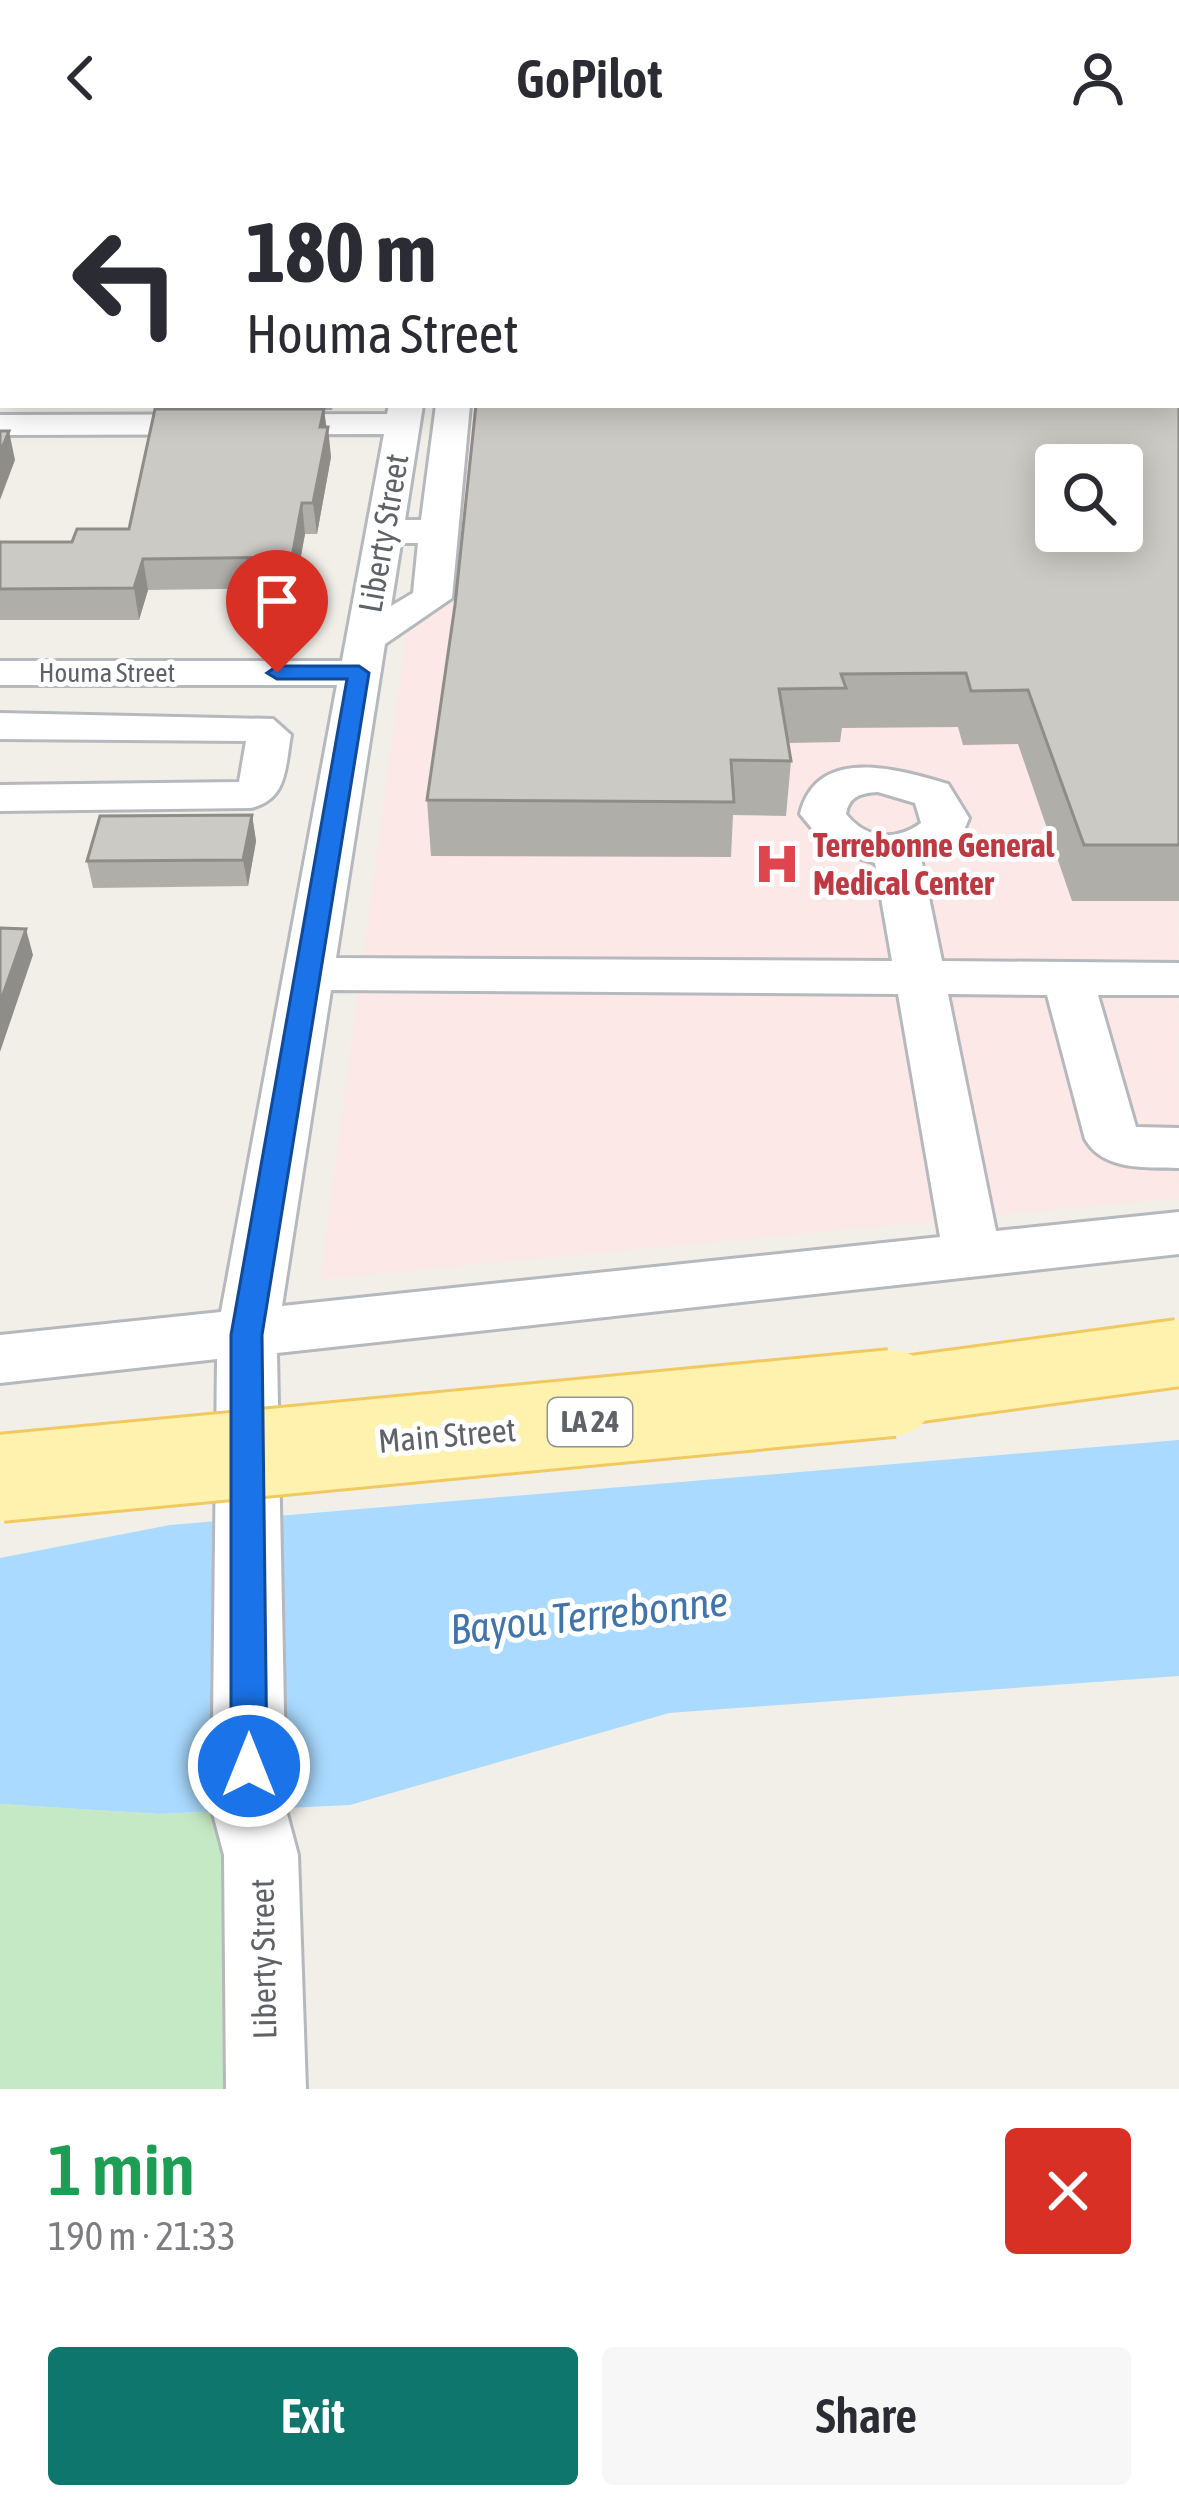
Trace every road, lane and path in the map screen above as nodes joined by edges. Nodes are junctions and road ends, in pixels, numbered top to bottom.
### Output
1 (453, 408) edge
2 (404, 415) edge
3 (0, 425) edge
4 (438, 531) junction
5 (383, 532) junction
6 (362, 656) junction
7 (0, 673) edge
8 (0, 726) edge
9 (344, 759) junction
10 (266, 760) junction
11 (0, 798) edge
12 (896, 850) dead end
13 (307, 974) junction
14 (920, 977) junction
15 (1068, 978) junction
16 (1179, 980) edge
17 (1179, 1148) edge
18 (1179, 1233) edge
19 (972, 1254) junction
20 (247, 1335) junction
21 (1179, 1353) edge
22 (0, 1359) edge
23 (0, 1478) edge
24 (266, 2089) edge

1 - 4 street
2 - 3 street
2 - 5 street, Liberty Street
4 - 5 street
4 - 6 street
5 - 6 street, Liberty Street
6 - 7 street, Houma Street
6 - 9 street, Liberty Street
8 - 10 street
9 - 10 street
9 - 13 street, Liberty Street
10 - 11 street
12 - 14 street
13 - 14 street
13 - 20 street, Liberty Street
14 - 15 street
14 - 19 street
15 - 16 street
15 - 17 street
18 - 19 street
19 - 20 street
20 - 22 street
20 - 24 street, Liberty Street
21 - 23 main road, Main Street / LA 24, bridge

